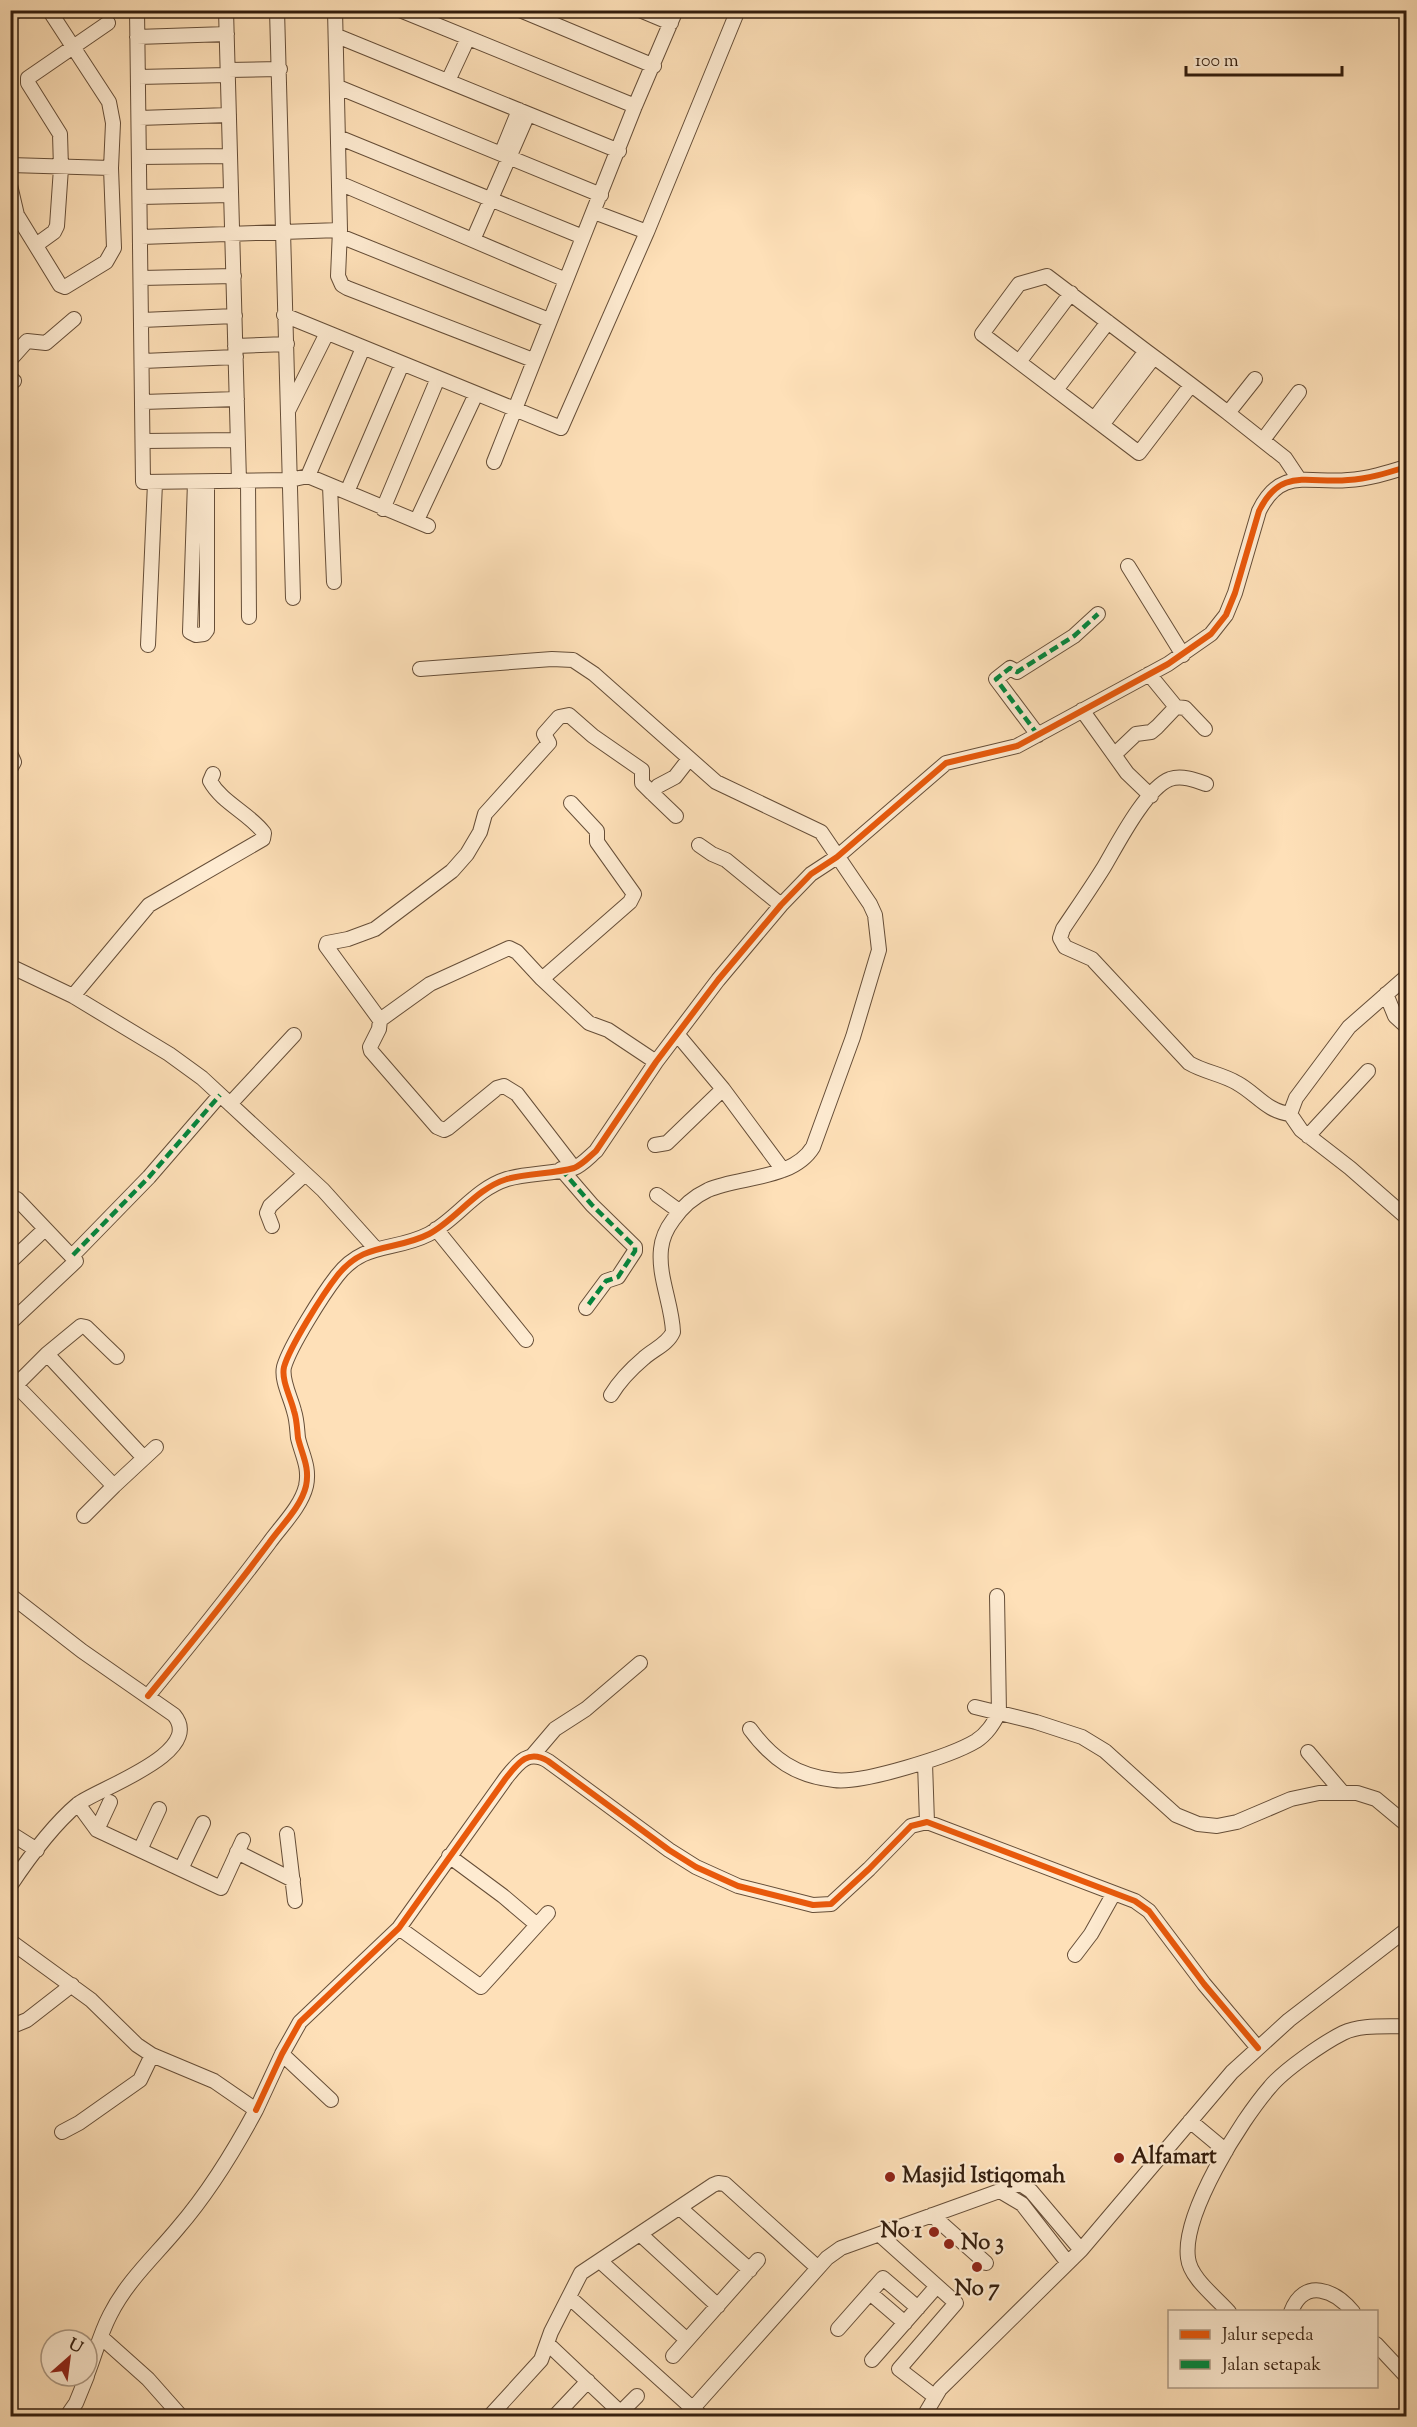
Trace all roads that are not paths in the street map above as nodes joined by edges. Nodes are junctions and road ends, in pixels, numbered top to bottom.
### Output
1 (18, 10) edge
2 (49, 10) edge
3 (137, 10) edge
4 (226, 10) edge
5 (277, 10) edge
6 (335, 10) edge
7 (400, 10) edge
8 (520, 10) edge
9 (640, 10) edge
10 (738, 10) edge
11 (10, 15) edge
12 (674, 17) edge
13 (108, 23) dead end
14 (227, 34) junction
15 (337, 36) junction
16 (137, 37) junction
17 (468, 38) junction
18 (73, 48) junction
19 (654, 66) junction
20 (280, 69) junction
21 (228, 73) junction
22 (138, 77) junction
23 (448, 81) junction
24 (338, 87) junction
25 (635, 106) junction
26 (524, 112) junction
27 (229, 115) junction
28 (139, 118) junction
29 (338, 137) junction
30 (619, 151) junction
31 (230, 156) junction
32 (505, 156) junction
33 (140, 157) junction
34 (10, 165) edge
35 (61, 168) junction
36 (111, 168) junction
37 (339, 183) junction
38 (10, 184) edge
39 (231, 195) junction
40 (601, 195) junction
41 (140, 197) junction
42 (487, 198) junction
43 (594, 212) junction
44 (14, 217) edge
45 (284, 232) junction
46 (647, 232) junction
47 (340, 233) junction
48 (232, 234) junction
49 (141, 237) junction
50 (583, 237) junction
51 (470, 239) junction
52 (36, 245) junction
53 (234, 276) junction
54 (141, 278) junction
55 (566, 280) junction
56 (1071, 294) junction
57 (284, 315) junction
58 (235, 316) junction
59 (74, 319) dead end
60 (142, 320) junction
61 (549, 320) junction
62 (1108, 322) junction
63 (327, 333) junction
64 (287, 345) junction
65 (363, 348) junction
66 (236, 352) junction
67 (1150, 354) junction
68 (10, 360) edge
69 (533, 360) junction
70 (143, 361) junction
71 (1019, 362) junction
72 (402, 364) junction
73 (438, 378) junction
74 (1255, 379) dead end
75 (1191, 385) junction
76 (1056, 390) junction
77 (1299, 392) dead end
78 (476, 394) junction
79 (237, 399) junction
80 (144, 402) junction
81 (513, 410) junction
82 (288, 411) junction
83 (1228, 413) junction
84 (1098, 422) junction
85 (238, 440) junction
86 (1263, 440) junction
87 (144, 441) junction
88 (494, 462) dead end
89 (1407, 467) edge
90 (308, 476) junction
91 (1299, 479) junction
92 (290, 480) junction
93 (243, 481) junction
94 (201, 482) junction
95 (155, 483) junction
96 (330, 486) junction
97 (347, 492) junction
98 (383, 509) junction
99 (1128, 566) dead end
100 (334, 582) dead end
101 (293, 598) dead end
102 (1098, 614) dead end
103 (249, 617) dead end
104 (148, 645) dead end
105 (1183, 655) junction
106 (420, 669) dead end
107 (1149, 674) junction
108 (1176, 707) junction
109 (1082, 710) junction
110 (1205, 729) dead end
111 (1038, 735) junction
112 (10, 753) edge
113 (1115, 754) junction
114 (689, 759) junction
115 (10, 769) edge
116 (213, 774) dead end
117 (1206, 784) dead end
118 (652, 793) junction
119 (1151, 796) junction
120 (571, 803) dead end
121 (676, 816) dead end
122 (699, 845) dead end
123 (837, 857) junction
124 (781, 905) junction
125 (10, 966) edge
126 (1407, 977) edge
127 (542, 979) junction
128 (1386, 994) junction
129 (73, 996) junction
130 (380, 1020) junction
131 (1407, 1026) edge
132 (677, 1034) junction
133 (294, 1035) dead end
134 (656, 1062) junction
135 (1368, 1071) dead end
136 (723, 1089) junction
137 (225, 1100) junction
138 (1290, 1114) junction
139 (1308, 1136) junction
140 (655, 1145) dead end
141 (568, 1169) junction
142 (783, 1170) junction
143 (305, 1174) junction
144 (657, 1195) dead end
145 (10, 1200) edge
146 (679, 1211) junction
147 (1407, 1217) edge
148 (272, 1226) dead end
149 (45, 1229) junction
150 (435, 1229) junction
151 (375, 1249) junction
152 (73, 1256) junction
153 (10, 1262) edge
154 (586, 1308) dead end
155 (10, 1323) edge
156 (526, 1340) dead end
157 (47, 1354) junction
158 (117, 1357) dead end
159 (12, 1385) edge
160 (611, 1395) dead end
161 (156, 1447) dead end
162 (144, 1458) junction
163 (114, 1486) junction
164 (84, 1516) dead end
165 (10, 1595) edge
166 (997, 1596) dead end
167 (640, 1663) dead end
168 (148, 1696) junction
169 (975, 1707) dead end
170 (999, 1713) junction
171 (750, 1729) dead end
172 (1308, 1752) dead end
173 (532, 1756) junction
174 (925, 1763) junction
175 (1343, 1793) junction
176 (110, 1802) dead end
177 (78, 1804) junction
178 (159, 1809) dead end
179 (927, 1822) junction
180 (203, 1823) dead end
181 (1407, 1824) edge
182 (97, 1830) junction
183 (10, 1833) edge
184 (287, 1834) dead end
185 (37, 1850) junction
186 (140, 1850) junction
187 (449, 1856) junction
188 (181, 1869) junction
189 (293, 1880) junction
190 (10, 1886) edge
191 (1114, 1893) junction
192 (295, 1901) dead end
193 (548, 1913) dead end
194 (536, 1924) junction
195 (399, 1929) junction
196 (1407, 1930) edge
197 (10, 1941) edge
198 (1075, 1955) dead end
199 (72, 1985) junction
200 (1407, 2026) edge
201 (10, 2027) edge
202 (1258, 2048) junction
203 (282, 2054) junction
204 (152, 2055) junction
205 (331, 2100) dead end
206 (256, 2110) junction
207 (1190, 2121) junction
208 (62, 2132) dead end
209 (1226, 2151) junction
210 (1000, 2192) junction
211 (680, 2208) junction
212 (932, 2215) junction
213 (640, 2234) junction
214 (880, 2235) junction
215 (1081, 2250) junction
216 (600, 2261) junction
217 (986, 2263) dead end
218 (1068, 2263) junction
219 (818, 2268) junction
220 (937, 2286) junction
221 (870, 2293) junction
222 (569, 2297) junction
223 (718, 2306) junction
224 (918, 2308) junction
225 (1227, 2310) edge
226 (1292, 2310) edge
227 (1351, 2310) edge
228 (905, 2323) junction
229 (838, 2329) dead end
230 (101, 2337) junction
231 (687, 2340) junction
232 (99, 2342) edge
233 (548, 2344) junction
234 (1378, 2345) edge
235 (673, 2356) dead end
236 (872, 2360) dead end
237 (1407, 2376) edge
238 (588, 2381) junction
239 (82, 2388) edge
240 (637, 2396) dead end
241 (934, 2396) junction
242 (179, 2414) dead end
243 (693, 2414) edge
244 (619, 2415) edge
245 (67, 2416) edge
246 (490, 2416) edge
247 (555, 2416) edge
248 (924, 2416) edge

1 - 11 street
2 - 18 street
3 - 16 street
4 - 14 street
5 - 20 street
6 - 15 street
7 - 17 street
8 - 19 street
9 - 12 street
10 - 46 street
12 - 19 street
13 - 18 street
14 - 16 street
14 - 21 street
15 - 23 street
15 - 24 street
16 - 22 street
17 - 23 street
17 - 25 street
18 - 35 street
18 - 36 street
19 - 25 street
20 - 21 street
20 - 45 street
21 - 22 street
21 - 27 street
22 - 28 street
23 - 26 street
24 - 29 street
24 - 32 street
25 - 30 street
26 - 30 street
26 - 32 street
27 - 28 street
27 - 31 street
28 - 33 street
29 - 37 street
29 - 42 street
30 - 40 street
31 - 33 street
31 - 39 street
32 - 40 street
32 - 42 street
33 - 41 street
34 - 35 street
35 - 36 street
35 - 52 street
36 - 52 street
37 - 47 street
37 - 51 street
38 - 44 street
39 - 41 street
39 - 48 street
40 - 43 street
41 - 49 street
42 - 50 street
42 - 51 street
43 - 46 street
43 - 50 street
44 - 52 street
45 - 47 street
45 - 48 street
45 - 57 street
46 - 81 street
47 - 61 street
47 - 69 street
48 - 49 street
48 - 53 street
49 - 54 street
50 - 55 street
51 - 55 street
53 - 54 street
53 - 58 street
54 - 60 street
55 - 61 street
56 - 62 street
56 - 71 street
56 - 71 street
57 - 63 street
57 - 64 street
58 - 60 street
58 - 66 street
59 - 68 street
60 - 70 street
61 - 69 street
62 - 67 street
62 - 76 street
63 - 65 street
63 - 82 street
64 - 66 street
64 - 82 street
65 - 72 street
65 - 90 street
66 - 70 street
66 - 79 street
67 - 75 street
67 - 84 street
69 - 81 street
70 - 80 street
71 - 76 street
72 - 73 street
72 - 97 street
73 - 78 street
73 - 98 street
74 - 83 street
75 - 83 street
75 - 84 street
76 - 84 street
77 - 86 street
78 - 81 street
78 - 98 street
79 - 80 street
79 - 85 street
80 - 87 street
81 - 88 street
82 - 92 street
83 - 86 street
85 - 87 street
85 - 93 street
86 - 91 street
87 - 95 street
89 - 91 street
90 - 92 street
90 - 96 street
91 - 105 street
92 - 93 street
92 - 101 street
93 - 94 street
93 - 103 street
94 - 94 street
94 - 95 street
95 - 104 street
96 - 97 street
96 - 100 street
97 - 98 street
99 - 105 street
102 - 111 street
105 - 107 street
106 - 114 street
107 - 108 street
107 - 109 street
108 - 110 street
108 - 113 street
109 - 111 street
109 - 113 street
111 - 123 street
112 - 115 street
113 - 119 street
114 - 118 street
114 - 123 street
116 - 129 street
117 - 119 street
118 - 121 street
118 - 130 street
119 - 138 street
120 - 127 street
122 - 124 street
123 - 124 street
123 - 142 street
124 - 132 street
125 - 129 street
126 - 128 street
127 - 130 street
127 - 134 street
128 - 131 street
128 - 138 street
129 - 137 street
130 - 141 street
132 - 134 street
132 - 136 street
133 - 137 street
134 - 141 street
135 - 139 street
136 - 140 street
136 - 142 street
137 - 143 street
137 - 152 street
138 - 139 street
139 - 147 street
141 - 150 street
141 - 154 street
142 - 146 street
143 - 148 street
143 - 151 street
144 - 146 street
145 - 149 street
146 - 160 street
149 - 152 street
149 - 153 street
150 - 151 street
150 - 156 street
151 - 168 street
152 - 155 street
157 - 158 street
157 - 159 street
157 - 162 street
159 - 163 street
161 - 162 street
162 - 163 street
163 - 164 street
165 - 168 street
166 - 170 street
167 - 173 street
168 - 177 street
169 - 170 street
170 - 174 street
170 - 175 street
171 - 174 street
172 - 175 street
173 - 179 street
173 - 187 street
174 - 179 street
175 - 181 street
176 - 182 street
177 - 182 street
177 - 185 street
178 - 186 street
179 - 191 street
180 - 188 street
182 - 186 street
183 - 185 street
184 - 189 street
185 - 190 street
186 - 188 street
187 - 194 street
187 - 195 street
188 - 189 street
189 - 192 street
191 - 198 street
191 - 202 street
193 - 194 street
194 - 195 street
195 - 203 street
196 - 202 street
197 - 199 street
199 - 201 street
199 - 204 street
200 - 209 street
202 - 207 street
203 - 205 street
203 - 206 street
204 - 206 street
204 - 208 street
206 - 230 street
207 - 209 street
207 - 215 street
209 - 225 street
210 - 212 street
210 - 215 street
210 - 218 street
211 - 213 street
211 - 219 street
211 - 223 street
212 - 214 street
212 - 217 street
213 - 216 street
213 - 223 street
214 - 219 street
214 - 220 street
215 - 218 street
216 - 222 street
216 - 231 street
218 - 241 street
219 - 243 street
220 - 224 street
220 - 241 street
221 - 224 street
221 - 228 street
221 - 229 street
222 - 233 street
222 - 243 street
223 - 231 street
224 - 228 street
226 - 227 street
228 - 236 street
230 - 232 street
230 - 242 street
231 - 235 street
233 - 238 street
233 - 246 street
234 - 237 street
238 - 244 street
238 - 247 street
239 - 245 street
240 - 244 street
241 - 248 street

